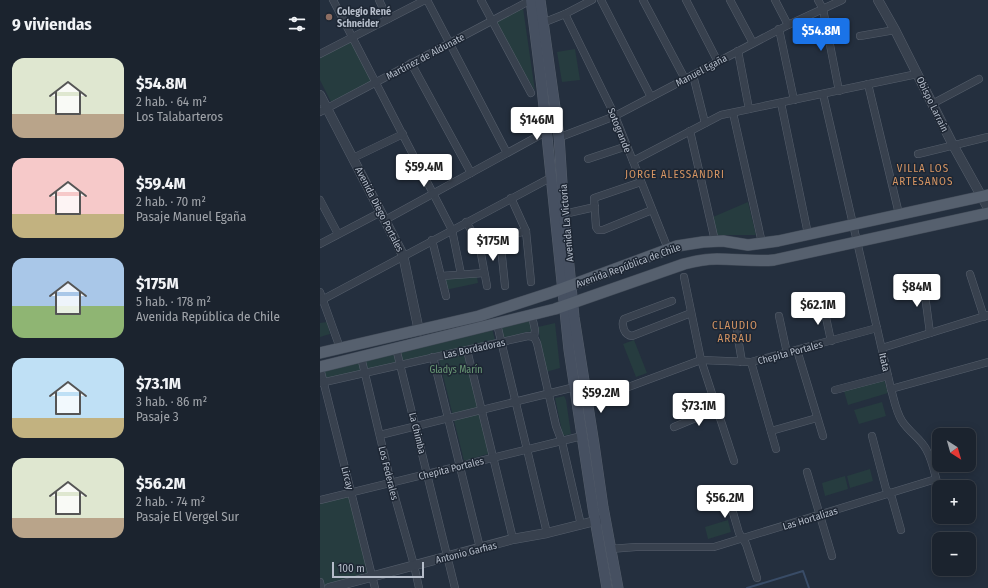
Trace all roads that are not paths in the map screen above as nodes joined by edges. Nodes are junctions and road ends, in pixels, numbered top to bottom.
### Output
1 (333, 0) edge
2 (379, 0) edge
3 (426, 0) edge
4 (481, 0) edge
5 (531, 0) edge
6 (540, 0) edge
7 (592, 0) edge
8 (601, 0) edge
9 (643, 0) edge
10 (686, 0) edge
11 (730, 0) edge
12 (775, 0) edge
13 (818, 0) edge
14 (842, 0) edge
15 (878, 0) edge
16 (578, 3) edge
17 (823, 9) junction
18 (565, 14) junction
19 (388, 19) junction
20 (491, 21) junction
21 (538, 25) junction
22 (788, 25) junction
23 (779, 29) junction
24 (895, 30) junction
25 (860, 36) dead end
26 (352, 38) junction
27 (449, 43) junction
28 (752, 43) junction
29 (738, 51) junction
30 (320, 54) edge
31 (718, 62) junction
32 (411, 63) junction
33 (693, 74) junction
34 (918, 74) junction
35 (685, 79) junction
36 (979, 79) dead end
37 (376, 82) junction
38 (868, 84) junction
39 (839, 90) junction
40 (531, 93) dead end
41 (823, 94) junction
42 (320, 95) edge
43 (651, 97) junction
44 (794, 100) junction
45 (781, 103) junction
46 (932, 104) junction
47 (323, 110) edge
48 (749, 110) junction
49 (733, 113) junction
50 (615, 116) junction
51 (705, 123) junction
52 (690, 131) junction
53 (403, 134) junction
54 (547, 134) junction
55 (559, 136) junction
56 (988, 137) edge
57 (953, 145) junction
58 (627, 146) junction
59 (507, 153) junction
60 (918, 154) dead end
61 (353, 158) junction
62 (588, 159) dead end
63 (633, 160) junction
64 (471, 173) junction
65 (552, 177) junction
66 (641, 182) junction
67 (433, 194) junction
68 (985, 195) edge
69 (511, 198) junction
70 (320, 200) edge
71 (595, 207) junction
72 (988, 208) edge
73 (652, 210) junction
74 (988, 213) edge
75 (564, 214) junction
76 (899, 214) junction
77 (383, 216) junction
78 (466, 222) junction
79 (854, 224) junction
80 (452, 230) junction
81 (526, 231) junction
82 (338, 234) junction
83 (808, 234) junction
84 (500, 237) junction
85 (432, 240) junction
86 (715, 241) junction
87 (858, 242) junction
88 (479, 243) junction
89 (762, 243) junction
90 (320, 244) edge
91 (668, 249) junction
92 (403, 255) junction
93 (484, 273) junction
94 (461, 274) junction
95 (970, 274) dead end
96 (441, 276) junction
97 (684, 277) dead end
98 (923, 280) dead end
99 (531, 282) dead end
100 (486, 286) dead end
101 (505, 286) dead end
102 (567, 286) junction
103 (320, 292) edge
104 (446, 296) dead end
105 (322, 300) edge
106 (672, 301) dead end
107 (569, 304) junction
108 (824, 308) dead end
109 (691, 313) junction
110 (532, 316) junction
111 (779, 316) dead end
112 (986, 316) edge
113 (497, 324) junction
114 (877, 328) junction
115 (419, 331) junction
116 (737, 332) dead end
117 (930, 333) junction
118 (534, 337) junction
119 (831, 341) junction
120 (501, 342) junction
121 (340, 348) junction
122 (396, 348) junction
123 (882, 348) junction
124 (467, 350) junction
125 (797, 350) junction
126 (320, 353) edge
127 (787, 353) junction
128 (361, 357) junction
129 (433, 357) junction
130 (701, 360) junction
131 (742, 362) junction
132 (752, 362) junction
133 (988, 362) edge
134 (401, 365) junction
135 (320, 368) edge
136 (366, 373) junction
137 (888, 376) junction
138 (322, 383) edge
139 (575, 387) junction
140 (891, 389) junction
141 (835, 390) dead end
142 (548, 393) junction
143 (515, 402) junction
144 (588, 402) junction
145 (482, 410) junction
146 (717, 410) junction
147 (448, 418) junction
148 (817, 418) junction
149 (416, 426) junction
150 (674, 427) dead end
151 (771, 431) junction
152 (380, 435) junction
153 (582, 436) junction
154 (823, 436) dead end
155 (872, 436) dead end
156 (562, 442) junction
157 (776, 449) dead end
158 (527, 450) junction
159 (493, 458) junction
160 (734, 462) dead end
161 (460, 466) junction
162 (807, 472) dead end
163 (428, 474) junction
164 (936, 479) joint
165 (391, 483) junction
166 (727, 492) dead end
167 (352, 493) junction
168 (889, 494) junction
169 (320, 500) edge
170 (819, 515) junction
171 (600, 520) junction
172 (581, 525) junction
173 (901, 530) dead end
174 (547, 533) junction
175 (742, 538) junction
176 (513, 540) junction
177 (480, 548) junction
178 (610, 549) junction
179 (448, 556) junction
180 (832, 556) dead end
181 (414, 565) junction
182 (372, 576) junction
183 (757, 578) dead end
184 (320, 582) edge
185 (321, 588) edge
186 (329, 588) edge
187 (375, 588) edge
188 (419, 588) edge
189 (455, 588) edge
190 (607, 588) edge
191 (618, 588) edge

1 - 26 street
2 - 19 street
3 - 19 street
3 - 27 street
4 - 20 street
5 - 20 street, Martínez de Aldunate
5 - 21 main road, Avenida La Victoria
6 - 21 main road, Avenida La Victoria
7 - 16 street
8 - 43 street
9 - 35 street
10 - 31 street
11 - 28 street
12 - 22 street
13 - 17 street
14 - 17 street, Manuel Egaña
15 - 24 street, Obispo Larraín
16 - 18 street
17 - 22 street, Manuel Egaña
17 - 39 street
18 - 21 street
18 - 50 street, Sotogrande
19 - 26 street
20 - 27 street, Martínez de Aldunate
20 - 40 street
21 - 54 main road, Avenida La Victoria
21 - 55 main road, Avenida La Victoria
22 - 23 street, Manuel Egaña
23 - 28 street, Manuel Egaña
23 - 44 street
24 - 25 street
24 - 34 street, Obispo Larraín
26 - 30 street
26 - 37 street
27 - 32 street, Martínez de Aldunate
27 - 59 street
28 - 29 street, Manuel Egaña
29 - 31 street, Manuel Egaña
29 - 48 street
31 - 33 street, Manuel Egaña
32 - 37 street, Martínez de Aldunate
32 - 64 street
33 - 35 street, Manuel Egaña
33 - 51 street
34 - 38 street
34 - 46 street, Obispo Larraín
35 - 43 street, Manuel Egaña
36 - 46 street
37 - 47 street, Martínez de Aldunate
37 - 53 street
38 - 39 street
38 - 76 street
39 - 41 street
41 - 44 street
41 - 79 street, Itata
42 - 47 street, Avenida Diego Portales
43 - 50 street, Manuel Egaña
44 - 45 street
45 - 48 street
45 - 83 street
46 - 57 street, Obispo Larraín
47 - 61 street, Avenida Diego Portales
48 - 49 street
49 - 51 street
49 - 89 street
50 - 55 street, Manuel Egaña
50 - 58 street, Sotogrande
51 - 52 street
52 - 63 street
52 - 86 street
53 - 61 street
53 - 67 street
54 - 59 street
54 - 65 main road, Avenida La Victoria
55 - 75 main road, Avenida La Victoria
56 - 57 street
57 - 60 street
57 - 68 street, Obispo Larraín
58 - 62 street
58 - 63 street, Sotogrande
59 - 64 street
61 - 77 street, Avenida Diego Portales
63 - 66 street, Sotogrande
64 - 67 street
65 - 69 street
65 - 102 main road, Avenida La Victoria
66 - 71 street
66 - 73 street, Sotogrande
67 - 77 street
67 - 80 street
68 - 72 street, Obispo Larraín
68 - 76 main road, Avenida República de Chile
69 - 78 street
69 - 81 street
70 - 82 street
71 - 73 street
71 - 75 street
73 - 91 street, Sotogrande
74 - 87 main road, Avenida República de Chile
75 - 102 main road, Avenida La Victoria
76 - 79 main road, Avenida República de Chile
77 - 82 street
77 - 92 street, Avenida Diego Portales
78 - 80 street
78 - 88 street
79 - 83 main road, Avenida República de Chile
79 - 87 street, Itata
80 - 85 street
80 - 94 street
81 - 84 street
81 - 99 street
82 - 90 street
83 - 89 main road, Avenida República de Chile
84 - 88 street
84 - 101 street
85 - 92 street
85 - 96 street
86 - 89 main road, Avenida República de Chile
86 - 91 main road, Avenida República de Chile
87 - 107 main road, Avenida República de Chile
87 - 114 street, Itata
88 - 93 street
91 - 102 main road, Avenida República de Chile
92 - 105 street
92 - 115 street, Avenida Diego Portales
93 - 94 street
93 - 100 street
94 - 96 street
95 - 112 street
96 - 104 street
97 - 109 street
98 - 117 street
102 - 107 main road, Avenida La Victoria
102 - 115 main road, Avenida República de Chile
103 - 105 street
105 - 121 street
106 - 109 street
107 - 110 main road, Avenida República de Chile
107 - 139 main road, Avenida La Victoria
107 - 144 main road, Avenida La Victoria
108 - 119 street
109 - 130 street
110 - 113 main road, Avenida República de Chile
110 - 118 street
111 - 127 street
112 - 117 street
113 - 120 street
113 - 122 main road, Avenida República de Chile
114 - 119 street, Chepita Portales
114 - 123 street, Itata
115 - 121 main road, Avenida República de Chile
116 - 131 street
117 - 123 street
118 - 120 street, Las Bordadoras
118 - 142 street
119 - 125 street, Chepita Portales
120 - 124 street, Las Bordadoras
120 - 143 street
121 - 126 main road, Avenida República de Chile
122 - 128 main road, Avenida República de Chile
122 - 134 street, La Chimba
123 - 137 street, Itata
124 - 129 street, Las Bordadoras
124 - 145 street
125 - 127 street, Chepita Portales
125 - 148 street
127 - 132 street, Chepita Portales
128 - 135 main road, Avenida República de Chile
128 - 136 street, Los Federales
129 - 134 street, Las Bordadoras
129 - 147 street
130 - 131 street, Chepita Portales
130 - 144 street, Chepita Portales
130 - 146 street
131 - 132 street, Chepita Portales
132 - 151 street
133 - 140 street
134 - 136 street, Las Bordadoras
134 - 149 street, La Chimba
135 - 138 street, Lircay
136 - 138 street, Las Bordadoras
136 - 152 street, Los Federales
137 - 140 street, Itata
137 - 141 street
138 - 167 street, Lircay
139 - 142 street
139 - 153 main road, Avenida La Victoria
140 - 164 street, Itata
142 - 143 street
142 - 156 street
143 - 145 street
143 - 158 street
144 - 171 main road, Avenida La Victoria
145 - 147 street
145 - 159 street
146 - 150 street
146 - 160 street
147 - 149 street
147 - 161 street
148 - 151 street
148 - 154 street
149 - 152 street
149 - 163 street, La Chimba
151 - 157 street
152 - 165 street, Los Federales
153 - 156 street, Chepita Portales
153 - 171 main road, Avenida La Victoria
155 - 168 street
156 - 158 street, Chepita Portales
156 - 172 street
158 - 159 street, Chepita Portales
158 - 174 street
159 - 161 street, Chepita Portales
159 - 176 street
161 - 163 street, Chepita Portales
161 - 177 street
162 - 170 street
163 - 165 street, Chepita Portales
163 - 179 street, La Chimba
164 - 168 street, Las Hortalizas
165 - 167 street, Chepita Portales
165 - 181 street, Los Federales
166 - 175 street
167 - 169 street, Chepita Portales
167 - 182 street, Lircay
168 - 170 street, Las Hortalizas
168 - 173 street
170 - 175 street, Las Hortalizas
170 - 180 street
171 - 172 street, Antonio Garfias
171 - 178 main road, Avenida La Victoria
171 - 190 main road, Avenida La Victoria
172 - 174 street, Antonio Garfias
174 - 176 street, Antonio Garfias
175 - 178 street, Las Hortalizas
175 - 183 street
176 - 177 street, Antonio Garfias
177 - 179 street, Antonio Garfias
178 - 191 main road, Avenida La Victoria
179 - 181 street, Antonio Garfias
179 - 189 street, La Chimba
181 - 182 street, Antonio Garfias
181 - 188 street, Los Federales
182 - 186 street, Antonio Garfias
182 - 187 street, Lircay
184 - 185 street

